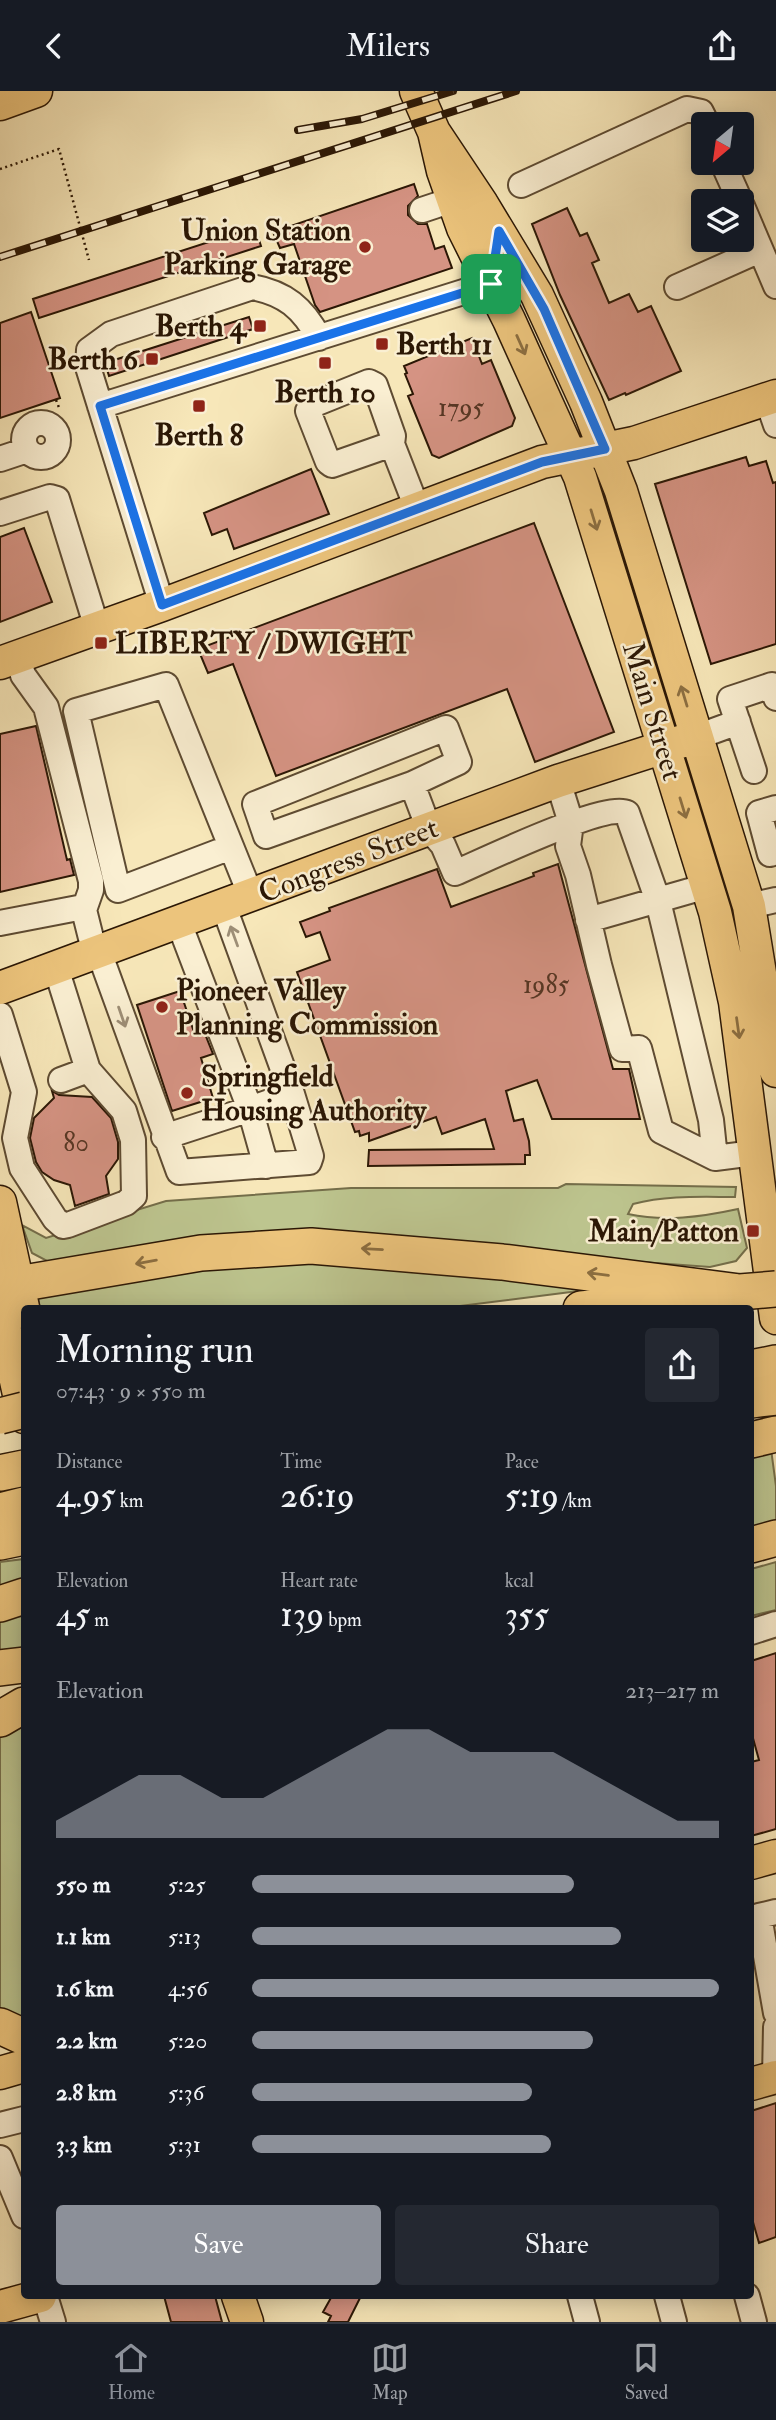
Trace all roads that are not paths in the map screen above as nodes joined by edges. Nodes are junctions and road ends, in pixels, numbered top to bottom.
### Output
1 (36, 91) edge
2 (416, 91) edge
3 (0, 104) edge
4 (701, 112) edge
5 (434, 132) junction
6 (522, 185) dead end
7 (453, 200) junction
8 (422, 210) dead end
9 (499, 231) junction
10 (754, 236) edge
11 (760, 250) junction
12 (524, 273) junction
13 (491, 284) junction
14 (776, 286) edge
15 (677, 287) dead end
16 (319, 338) junction
17 (100, 406) junction
18 (773, 407) edge
19 (392, 444) dead end
20 (605, 449) junction
21 (27, 450) dead end
22 (571, 456) junction
23 (0, 459) edge
24 (417, 508) junction
25 (0, 513) edge
26 (162, 605) junction
27 (97, 628) junction
28 (9, 660) edge
29 (776, 698) edge
30 (738, 722) junction
31 (697, 737) junction
32 (664, 747) junction
33 (754, 771) dead end
34 (558, 781) junction
35 (412, 784) junction
36 (776, 808) edge
37 (571, 823) junction
38 (429, 829) junction
39 (231, 847) junction
40 (776, 852) edge
41 (707, 886) junction
42 (658, 901) junction
43 (237, 902) junction
44 (762, 903) edge
45 (84, 910) junction
46 (589, 920) junction
47 (0, 923) edge
48 (179, 923) junction
49 (97, 953) junction
50 (56, 968) junction
51 (0, 988) edge
52 (0, 1015) edge
53 (775, 1063) edge
54 (88, 1070) junction
55 (24, 1092) junction
56 (292, 1094) junction
57 (250, 1109) junction
58 (164, 1137) junction
59 (754, 1153) junction
60 (715, 1158) junction
61 (266, 1166) junction
62 (0, 1202) edge
63 (770, 1224) edge
64 (776, 1289) edge
65 (740, 1292) junction
66 (11, 1298) edge
67 (618, 1305) edge
68 (776, 1318) edge
69 (776, 1363) edge
70 (754, 1367) edge
71 (21, 1390) edge
72 (776, 1397) edge
73 (754, 1399) edge
74 (21, 1411) edge
75 (0, 1416) edge
76 (776, 1434) edge
77 (754, 1439) edge
78 (21, 1510) edge
79 (7, 1533) edge
80 (776, 1538) edge
81 (754, 1544) edge
82 (21, 1597) edge
83 (0, 1607) edge
84 (21, 1609) edge
85 (776, 1624) edge
86 (754, 1631) edge
87 (21, 1707) edge
88 (0, 1719) edge
89 (776, 1856) edge
90 (754, 1862) edge
91 (762, 1914) edge
92 (773, 1977) edge
93 (0, 2026) edge
94 (776, 2027) edge
95 (21, 2036) edge
96 (21, 2067) edge
97 (0, 2073) edge
98 (767, 2079) edge
99 (21, 2120) edge
100 (0, 2125) edge
101 (0, 2158) edge
102 (21, 2209) edge
103 (31, 2299) edge
104 (43, 2299) edge
105 (240, 2299) edge
106 (581, 2299) edge
107 (668, 2299) edge
108 (748, 2299) edge
109 (0, 2307) edge
110 (53, 2322) edge
111 (247, 2322) edge
112 (587, 2322) edge
113 (674, 2322) edge
114 (754, 2322) edge

1 - 3 main road
2 - 5 main road, Main Street
4 - 6 street
5 - 7 main road, Main Street
5 - 9 main road, Main Street
7 - 8 street
7 - 13 main road, Main Street
9 - 12 main road, Main Street
9 - 13 street
10 - 11 street
11 - 14 street
11 - 15 street
12 - 13 street
12 - 20 main road, Main Street
13 - 16 street
13 -> 22 main road, Main Street
16 - 17 street
16 - 17 street
17 - 26 street
18 - 20 main road
19 - 24 street
20 - 22 main road
31 -> 20 main road, Main Street
21 - 23 street
22 - 24 main road
22 -> 32 main road, Main Street
24 - 26 main road
25 - 27 street
26 - 27 main road
27 - 28 main road
28 - 45 street
29 - 30 street
30 - 31 street
30 - 33 street
31 - 32 main road, Congress Street
31 - 44 main road, Main Street
32 - 34 main road, Congress Street
32 -> 41 main road, Main Street
34 - 37 street
34 - 38 main road, Congress Street
35 - 35 street
35 - 38 street
36 - 40 street
37 - 38 street
37 - 42 street
37 - 46 street
38 - 43 main road, Congress Street
39 - 39 street
39 - 43 street
41 - 42 street
41 -> 59 main road, Main Street
42 - 46 street
42 - 60 street
43 - 48 main road, Congress Street
56 -> 43 street
44 - 53 main road, Main Street
45 - 47 street
45 - 49 street
46 - 60 street
48 - 49 main road, Congress Street
48 - 57 street
49 - 50 main road, Congress Street
49 -> 58 street
50 - 51 main road, Congress Street
50 - 54 street
52 - 55 street
54 - 55 street
54 - 55 street
56 - 57 street
56 - 61 street
57 - 58 street
57 - 61 street
58 - 61 street
59 - 60 street
59 - 63 main road, Main Street
62 - 66 main road
63 - 68 main road, Main Street
64 - 65 highway, bridge
65 -> 66 highway
65 - 67 highway
66 - 71 main road
69 - 70 highway
72 - 73 highway
74 - 75 highway, bridge
76 - 77 highway
78 - 79 highway
80 - 81 highway
82 - 83 highway
83 - 84 highway
85 - 86 street
87 - 88 highway
89 - 90 main road
91 - 92 street
93 - 95 highway
94 - 98 street
96 - 97 main road
99 - 100 street
101 - 102 street
103 - 109 main road
104 - 110 street
105 - 111 main road
106 - 112 street
107 - 113 street
108 - 114 street

